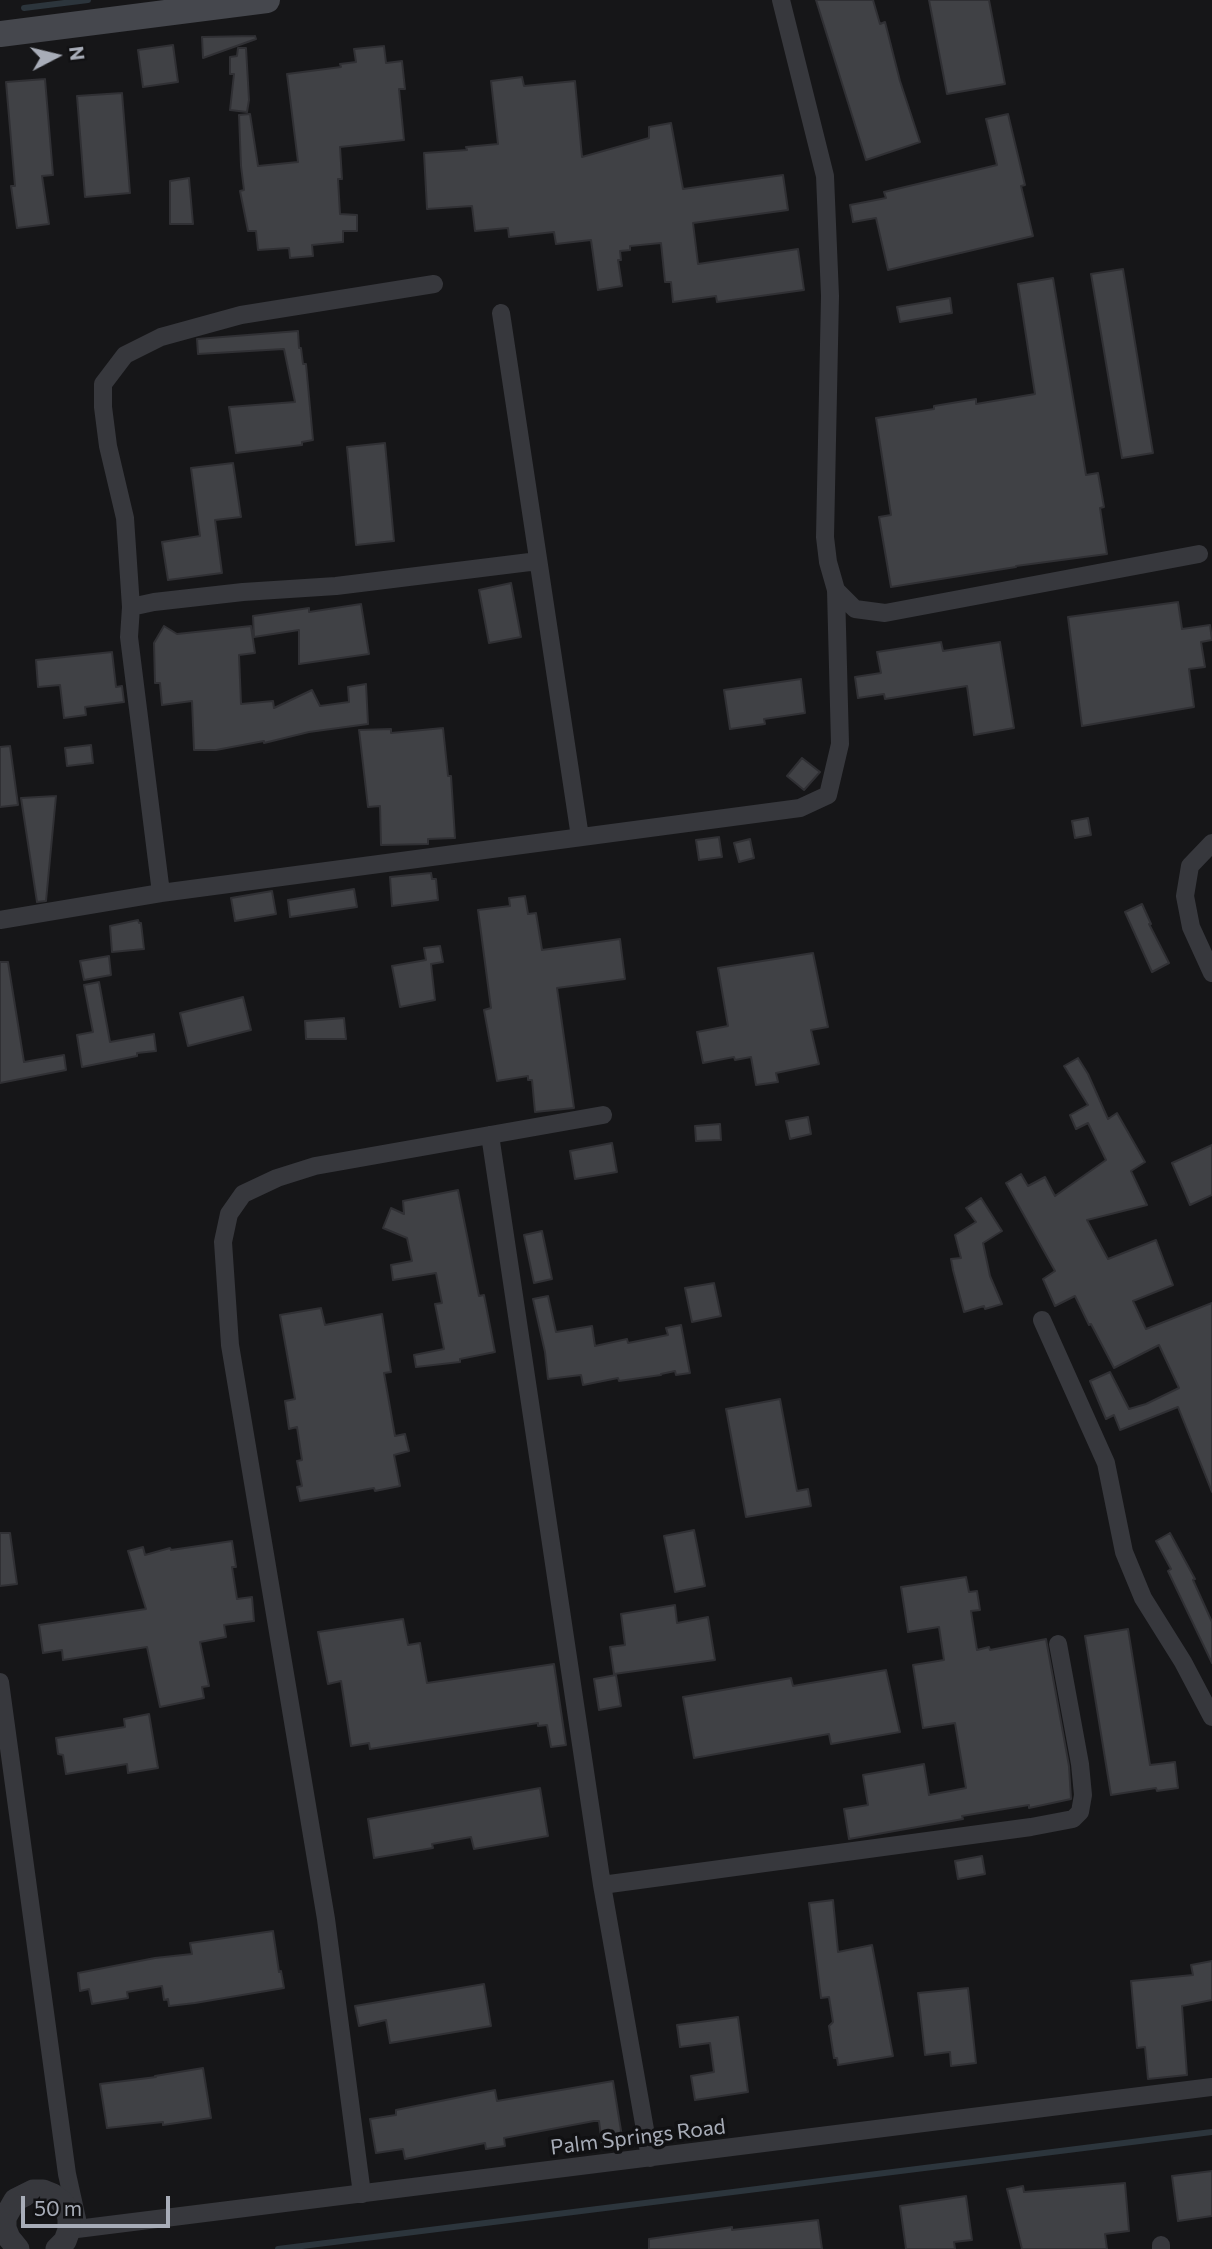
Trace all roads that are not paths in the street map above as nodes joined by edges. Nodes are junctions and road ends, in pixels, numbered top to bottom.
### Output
1 (267, 0) edge
2 (781, 0) edge
3 (138, 8) edge
4 (0, 34) edge
5 (434, 284) dead end
6 (501, 313) dead end
7 (1199, 554) dead end
8 (538, 561) junction
9 (836, 590) junction
10 (131, 607) junction
11 (580, 837) junction
12 (1212, 843) edge
13 (161, 893) junction
14 (0, 920) edge
15 (1212, 973) edge
16 (603, 1115) dead end
17 (489, 1135) junction
18 (1042, 1320) dead end
19 (1058, 1644) dead end
20 (0, 1682) edge
21 (1212, 1717) edge
22 (602, 1885) junction
23 (1212, 2087) edge
24 (650, 2158) junction
25 (362, 2194) junction
26 (3, 2218) edge
27 (69, 2236) edge
28 (18, 2249) edge

1 - 3 main road
2 - 9 street
3 - 4 main road
5 - 10 street
6 - 8 street
7 - 9 street
8 - 10 street
8 - 11 street
9 - 11 street
10 - 13 street
11 - 13 street
12 - 15 street
13 - 14 street
16 - 17 street
17 - 22 street
17 - 25 street
18 - 21 street
19 - 22 street
20 - 27 street
22 - 24 street
23 - 24 street, Palm Springs Road
24 - 25 street, Palm Springs Road
25 - 27 street, Palm Springs Road
26 - 27 street
26 - 28 street

